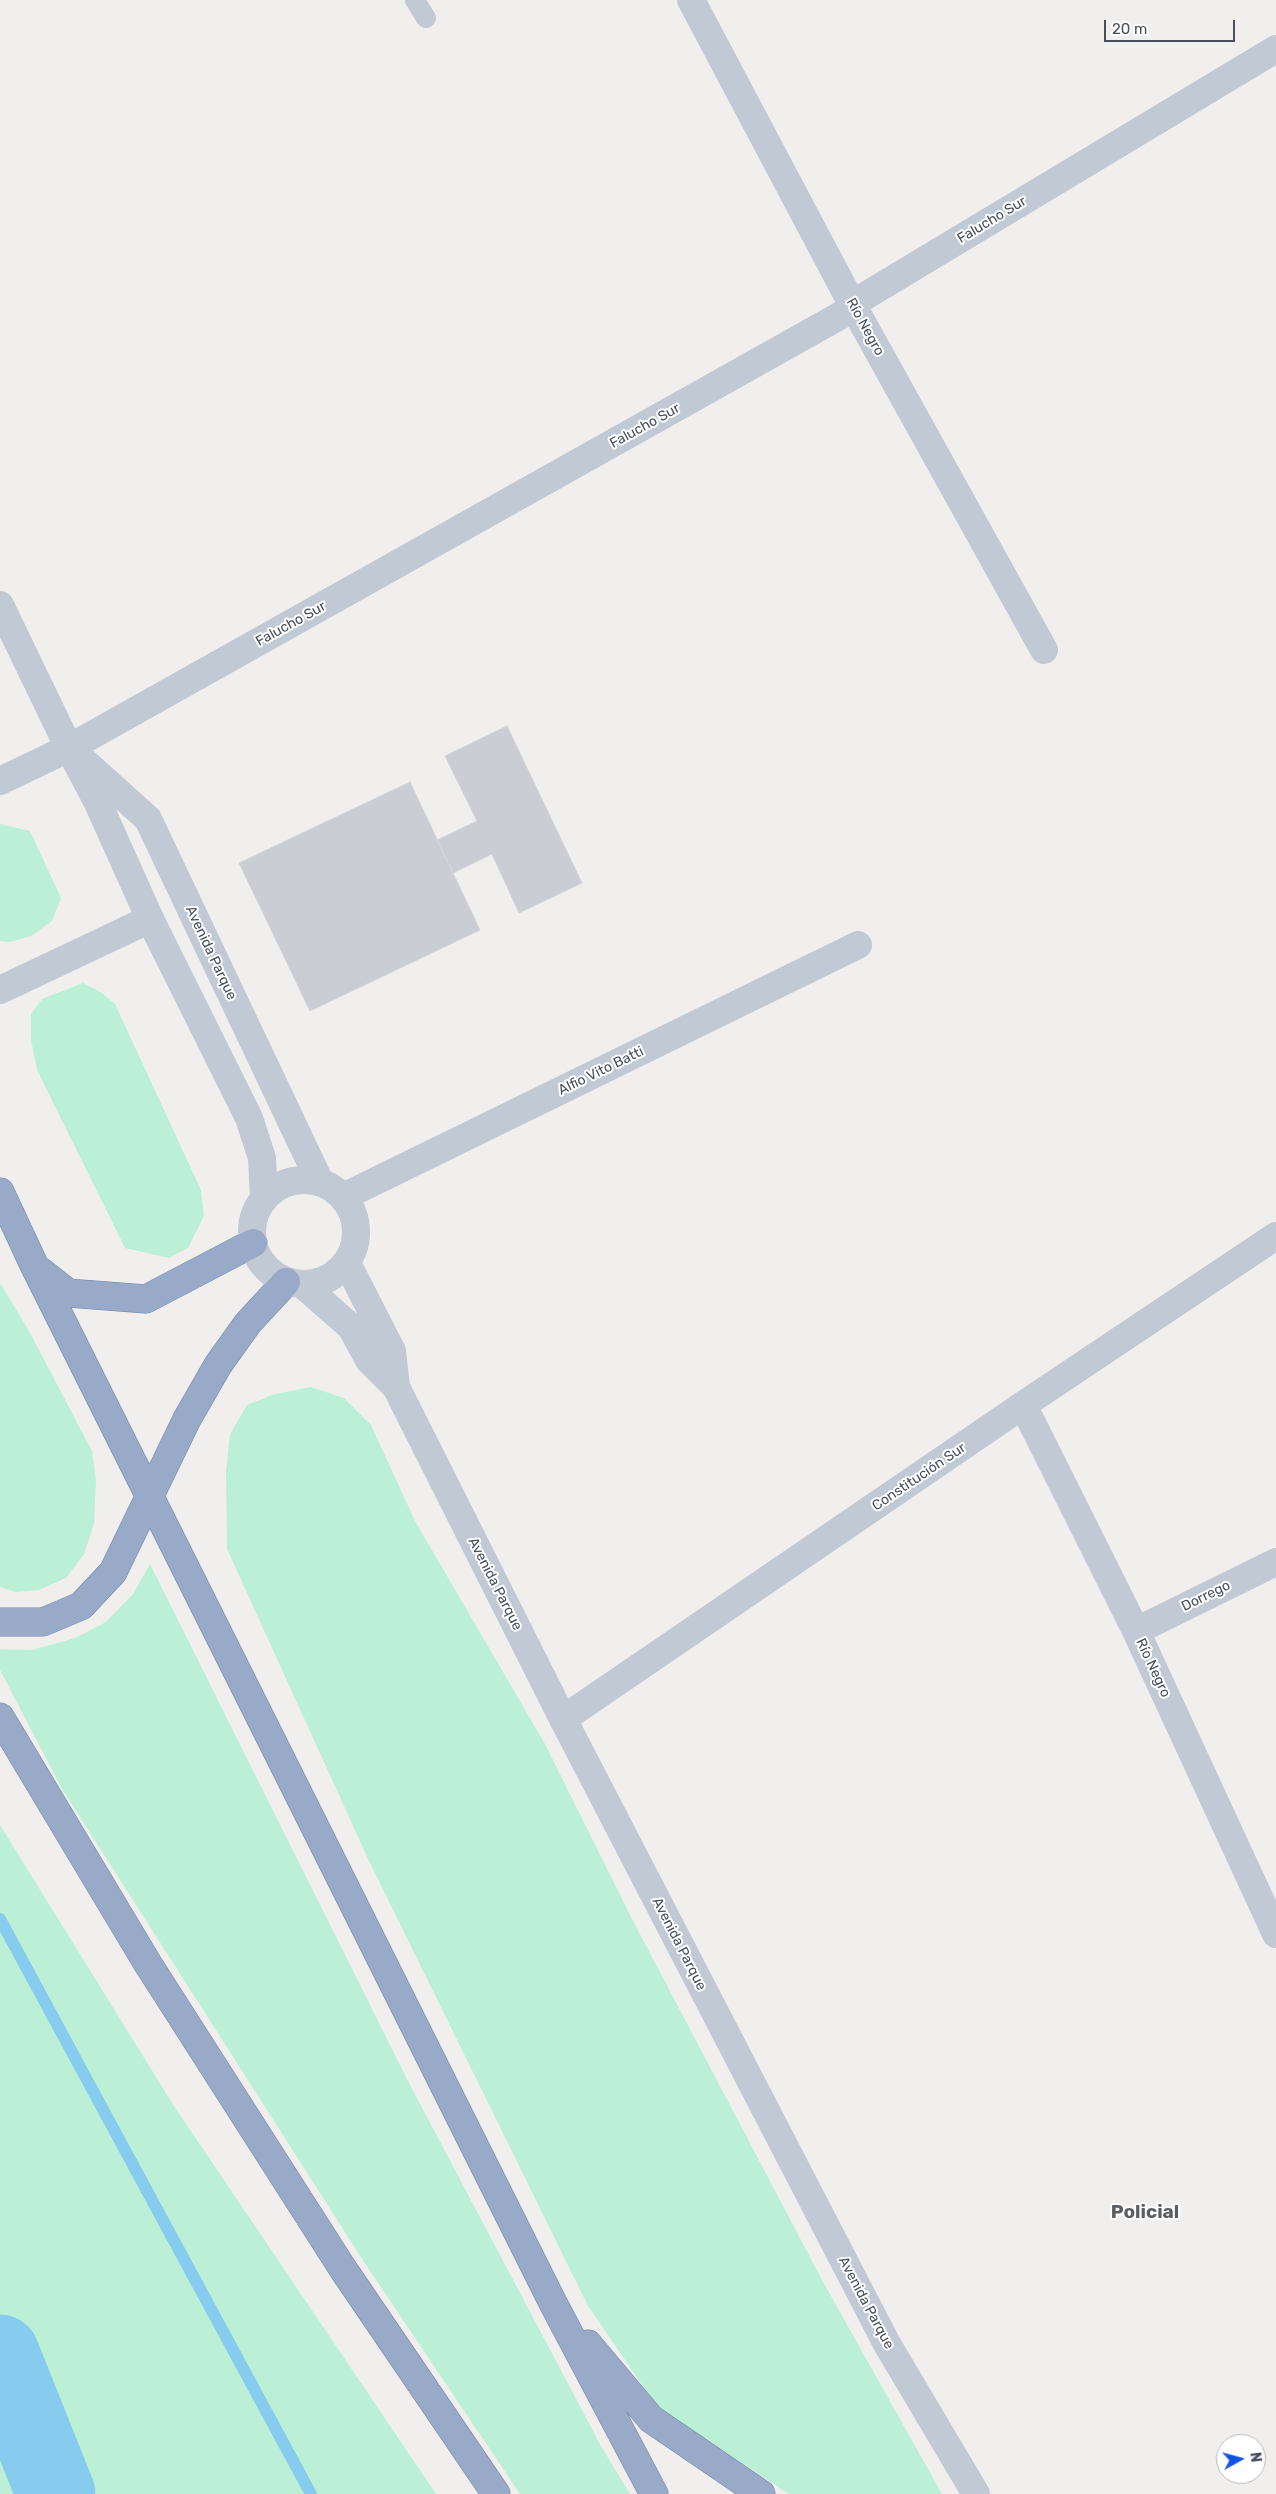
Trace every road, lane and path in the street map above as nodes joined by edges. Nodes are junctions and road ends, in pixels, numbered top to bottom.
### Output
1 (415, 0) edge
2 (692, 0) edge
3 (426, 18) dead end
4 (1276, 49) edge
5 (852, 304) junction
6 (0, 605) edge
7 (1044, 650) dead end
8 (69, 748) junction
9 (0, 781) edge
10 (150, 919) junction
11 (858, 945) dead end
12 (0, 990) edge
13 (320, 1182) junction
14 (0, 1192) edge
15 (343, 1197) junction
16 (264, 1198) junction
17 (0, 1231) edge
18 (1276, 1236) edge
19 (253, 1243) junction
20 (347, 1263) junction
21 (35, 1267) junction
22 (295, 1283) junction
23 (396, 1387) junction
24 (1023, 1405) junction
25 (150, 1498) junction
26 (1276, 1562) edge
27 (0, 1622) edge
28 (1136, 1631) junction
29 (0, 1717) edge
30 (563, 1719) junction
31 (1276, 1934) edge
32 (553, 2303) junction
33 (496, 2494) edge
34 (654, 2494) edge
35 (761, 2494) edge
36 (976, 2494) edge

1 - 3 lane
2 - 5 street, Río Negro
4 - 5 street, Falucho Sur
5 - 7 street, Río Negro
5 - 8 street, Falucho Sur
6 - 8 street, Avenida Parque
8 - 9 street, Falucho Sur
8 - 10 street, Avenida Parque
8 - 13 street, Avenida Parque
10 - 12 street
10 - 16 street, Avenida Parque
11 - 15 street, Alfio Vito Batti
13 - 15 street
13 - 16 street
14 - 21 highway
15 - 20 street
16 - 19 street
17 - 21 highway
18 - 24 street, Constitución Sur
19 - 21 highway
19 - 22 street
20 - 22 street
20 - 23 street, Avenida Parque
21 - 25 highway
22 - 23 street, Avenida Parque
22 - 25 highway
23 - 30 street, Avenida Parque
24 - 28 street, Río Negro
24 - 30 street, Constitución Sur
25 - 27 highway
25 - 32 highway
26 - 28 street, Dorrego
28 - 31 street, Río Negro
29 - 33 highway
30 - 36 street, Avenida Parque
32 - 34 highway
32 - 35 highway

